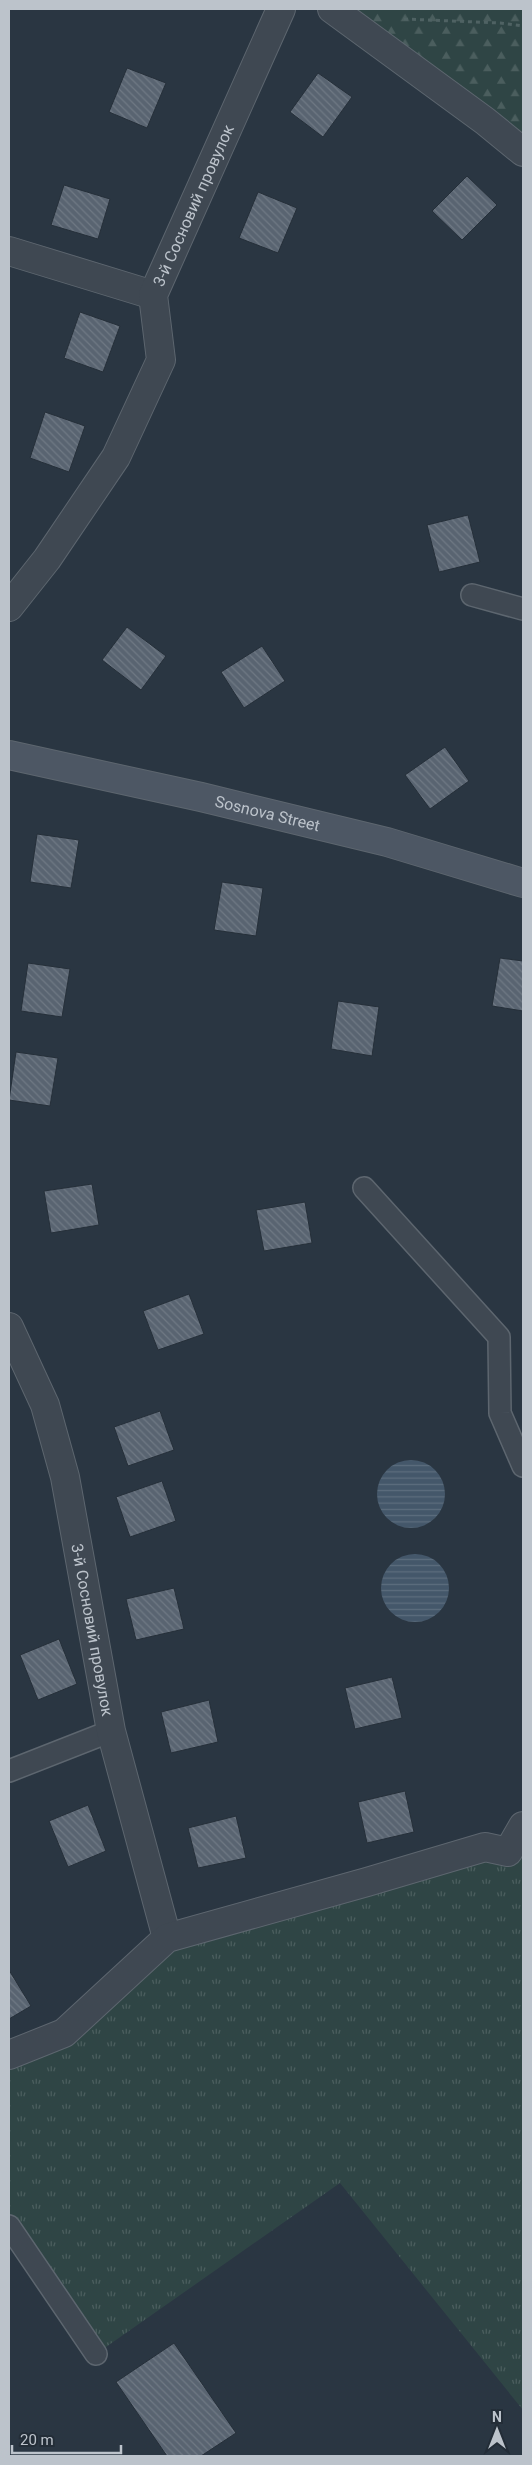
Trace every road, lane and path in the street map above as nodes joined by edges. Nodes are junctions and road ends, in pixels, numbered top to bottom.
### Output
1 (281, 9) edge
2 (332, 9) edge
3 (402, 19) dead end
4 (523, 26) edge
5 (523, 152) edge
6 (9, 251) edge
7 (153, 295) junction
8 (472, 595) dead end
9 (9, 607) edge
10 (523, 609) edge
11 (9, 755) edge
12 (523, 883) edge
13 (364, 1188) dead end
14 (9, 1327) edge
15 (523, 1466) edge
16 (111, 1731) junction
17 (9, 1771) edge
18 (523, 1826) edge
19 (167, 1938) junction
20 (9, 2055) edge
21 (9, 2226) edge
22 (96, 2354) dead end

1 - 7 street, 3-й Сосновий провулок
2 - 5 street
3 - 4 path
6 - 7 street
7 - 9 street, 3-й Сосновий провулок
8 - 10 lane
11 - 12 street, Sosnova Street
13 - 15 lane
14 - 16 street, 3-й Сосновий провулок
16 - 17 lane
16 - 19 street, 3-й Сосновий провулок
18 - 19 street
19 - 20 street
21 - 22 lane

